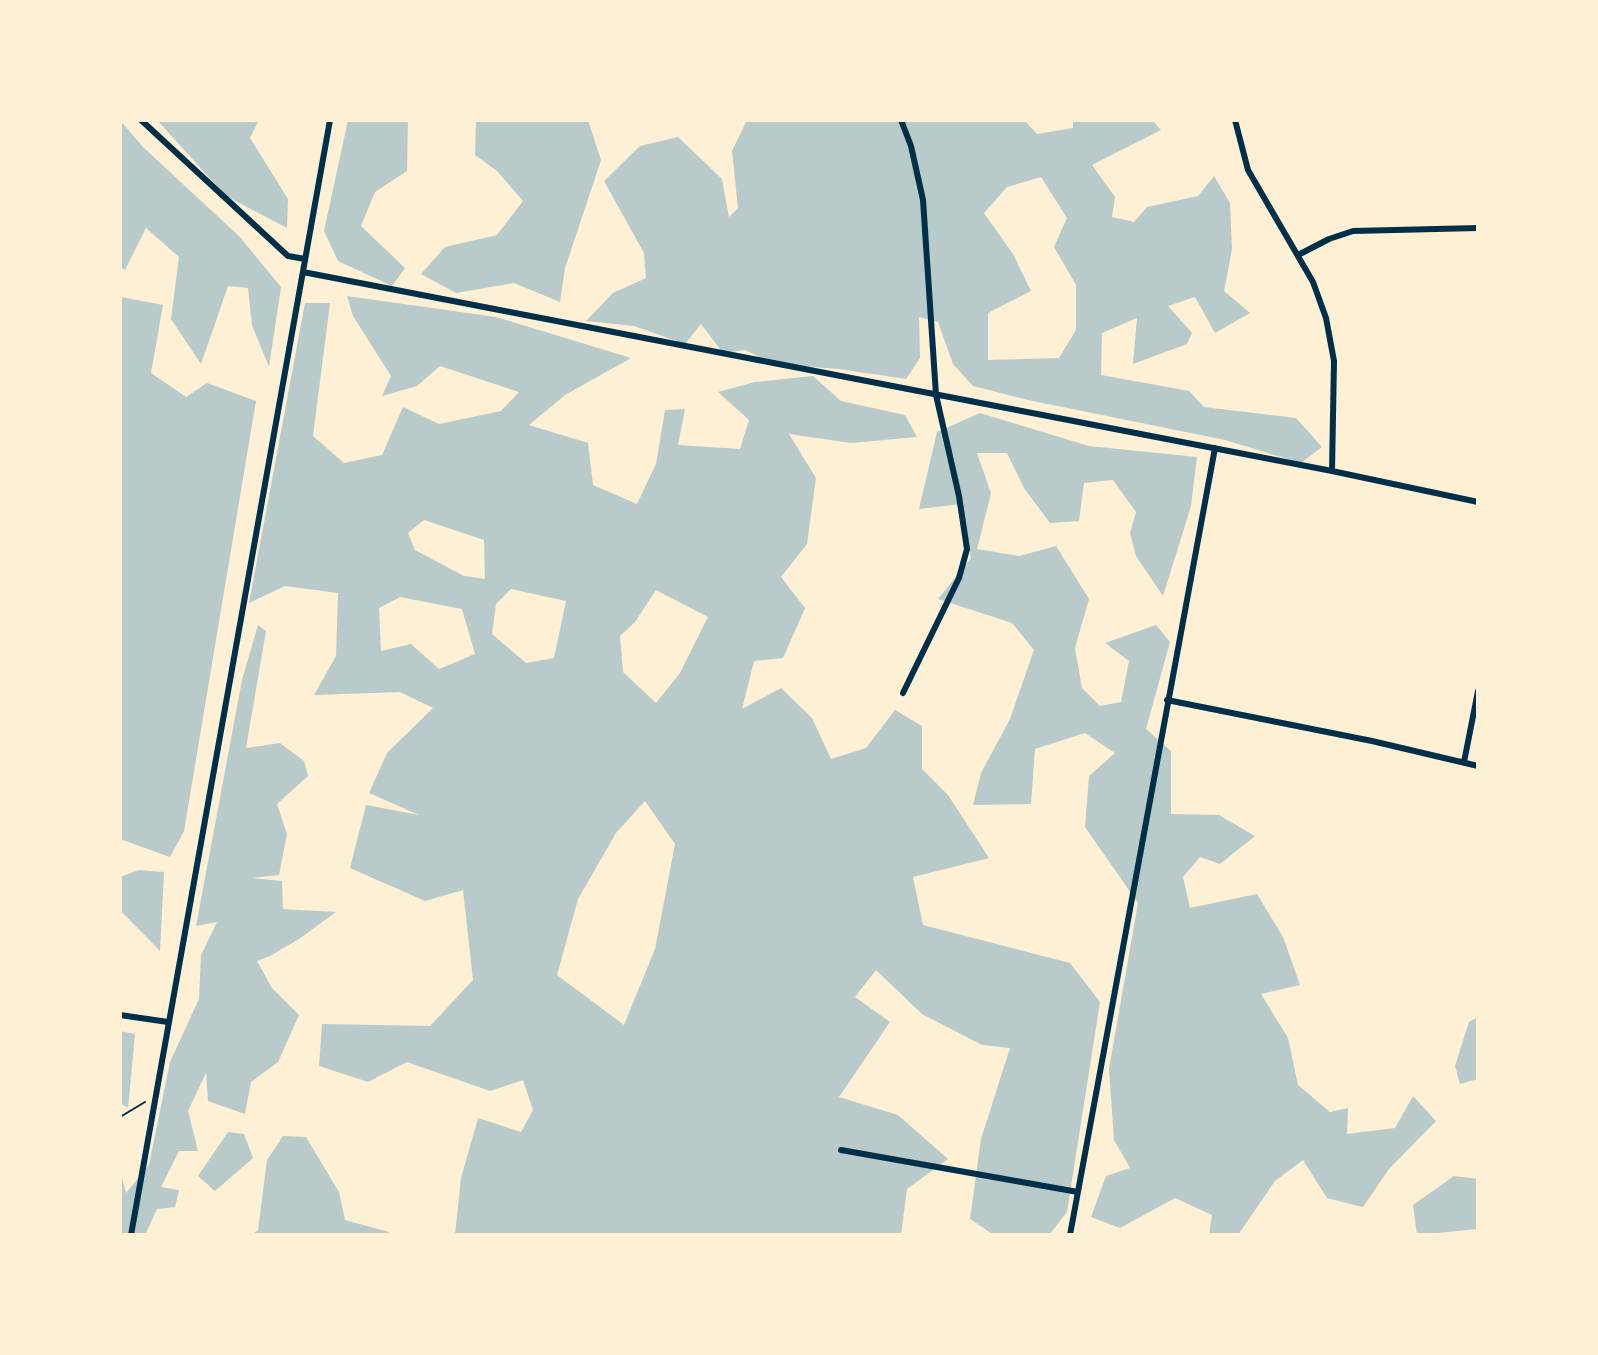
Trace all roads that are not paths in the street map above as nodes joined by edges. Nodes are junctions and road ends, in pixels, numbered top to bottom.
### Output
1 (141, 120) edge
2 (330, 120) edge
3 (901, 120) edge
4 (1234, 120) edge
5 (1478, 228) edge
6 (1298, 255) junction
7 (305, 259) junction
8 (303, 272) junction
9 (936, 395) junction
10 (1215, 448) junction
11 (1332, 471) junction
12 (1478, 502) edge
13 (1478, 691) edge
14 (903, 693) dead end
15 (1167, 700) junction
16 (1464, 762) junction
17 (1478, 766) edge
18 (120, 1015) edge
19 (168, 1022) junction
20 (841, 1150) dead end
21 (1078, 1192) junction
22 (131, 1235) edge
23 (1070, 1235) edge

1 - 7 street
2 - 7 street
3 - 9 street
4 - 6 street
5 - 6 street
6 - 11 street
7 - 8 street
8 - 9 street
8 - 19 street
9 - 10 street
9 - 14 street
10 - 11 street
10 - 15 street
11 - 12 street
13 - 16 street
15 - 16 street
15 - 21 street
16 - 17 street
18 - 19 street
19 - 22 street
20 - 21 street
21 - 23 street

